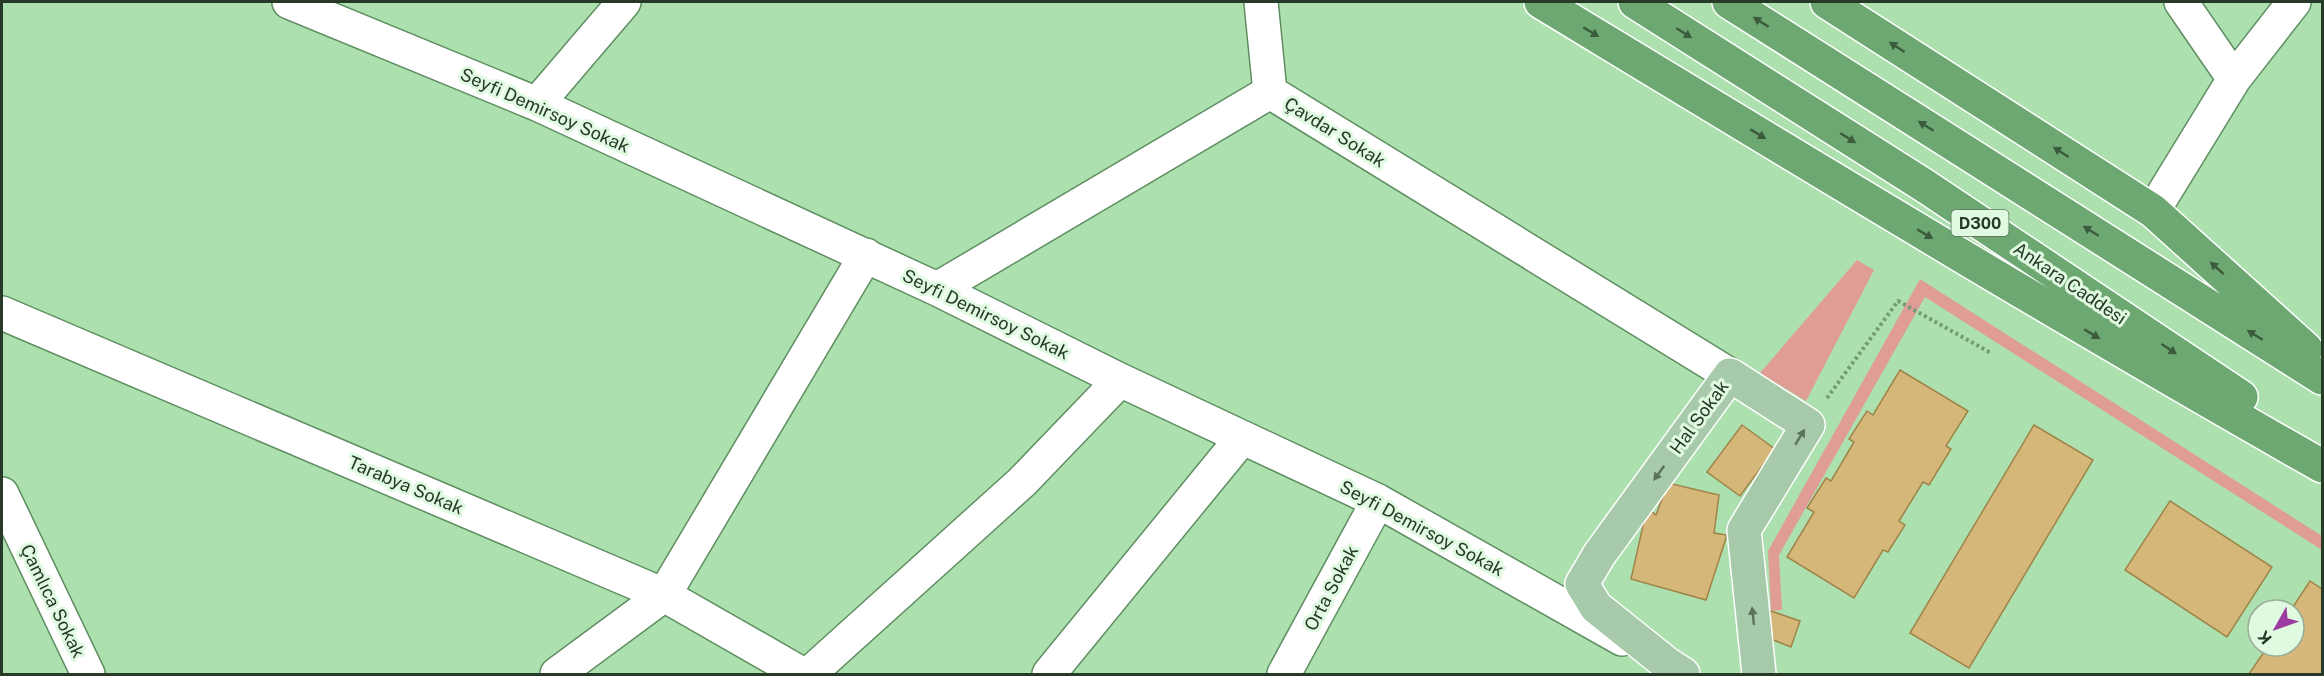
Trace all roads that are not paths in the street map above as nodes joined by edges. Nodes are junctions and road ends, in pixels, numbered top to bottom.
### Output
1 (289, 2) edge
2 (624, 2) edge
3 (1261, 2) edge
4 (1541, 2) edge
5 (1635, 2) edge
6 (1729, 2) edge
7 (1827, 2) edge
8 (2181, 2) edge
9 (2294, 2) edge
10 (2234, 79) junction
11 (1270, 92) junction
12 (537, 104) junction
13 (2153, 211) junction
14 (866, 255) junction
15 (937, 289) junction
16 (2, 313) edge
17 (2322, 364) edge
18 (1730, 375) junction
19 (2322, 378) edge
20 (1120, 380) junction
21 (1242, 438) junction
22 (2322, 452) edge
23 (2322, 466) edge
24 (2, 494) edge
25 (1378, 501) junction
26 (664, 595) junction
27 (1674, 669) edge
28 (88, 675) edge
29 (557, 675) edge
30 (802, 675) edge
31 (809, 675) edge
32 (1049, 675) edge
33 (1284, 675) edge
34 (1759, 675) edge

1 - 12 street, Seyfi Demirsoy Sokak
2 - 12 street
3 - 11 street
4 -> 23 highway
5 -> 22 highway, Ankara Caddesi / D300
19 -> 6 highway, D300
13 -> 7 highway
8 - 10 street
9 - 10 street
10 - 13 street
11 - 15 street, Çavdar Sokak
11 - 18 street, Çavdar Sokak
12 - 14 street, Seyfi Demirsoy Sokak
17 -> 13 highway
14 - 15 street, Seyfi Demirsoy Sokak
14 - 26 street
15 - 20 street, Seyfi Demirsoy Sokak
16 - 26 street, Tarabya Sokak
18 -> 27 main road, Hal Sokak
34 -> 18 main road, Hal Sokak
20 - 21 street, Seyfi Demirsoy Sokak
20 - 31 street
21 - 25 street, Seyfi Demirsoy Sokak
21 - 32 street
24 - 28 street, Çamlıca Sokak
25 - 27 street, Seyfi Demirsoy Sokak
25 - 33 street, Orta Sokak
26 - 29 street
26 - 30 street, Tarabya Sokak

